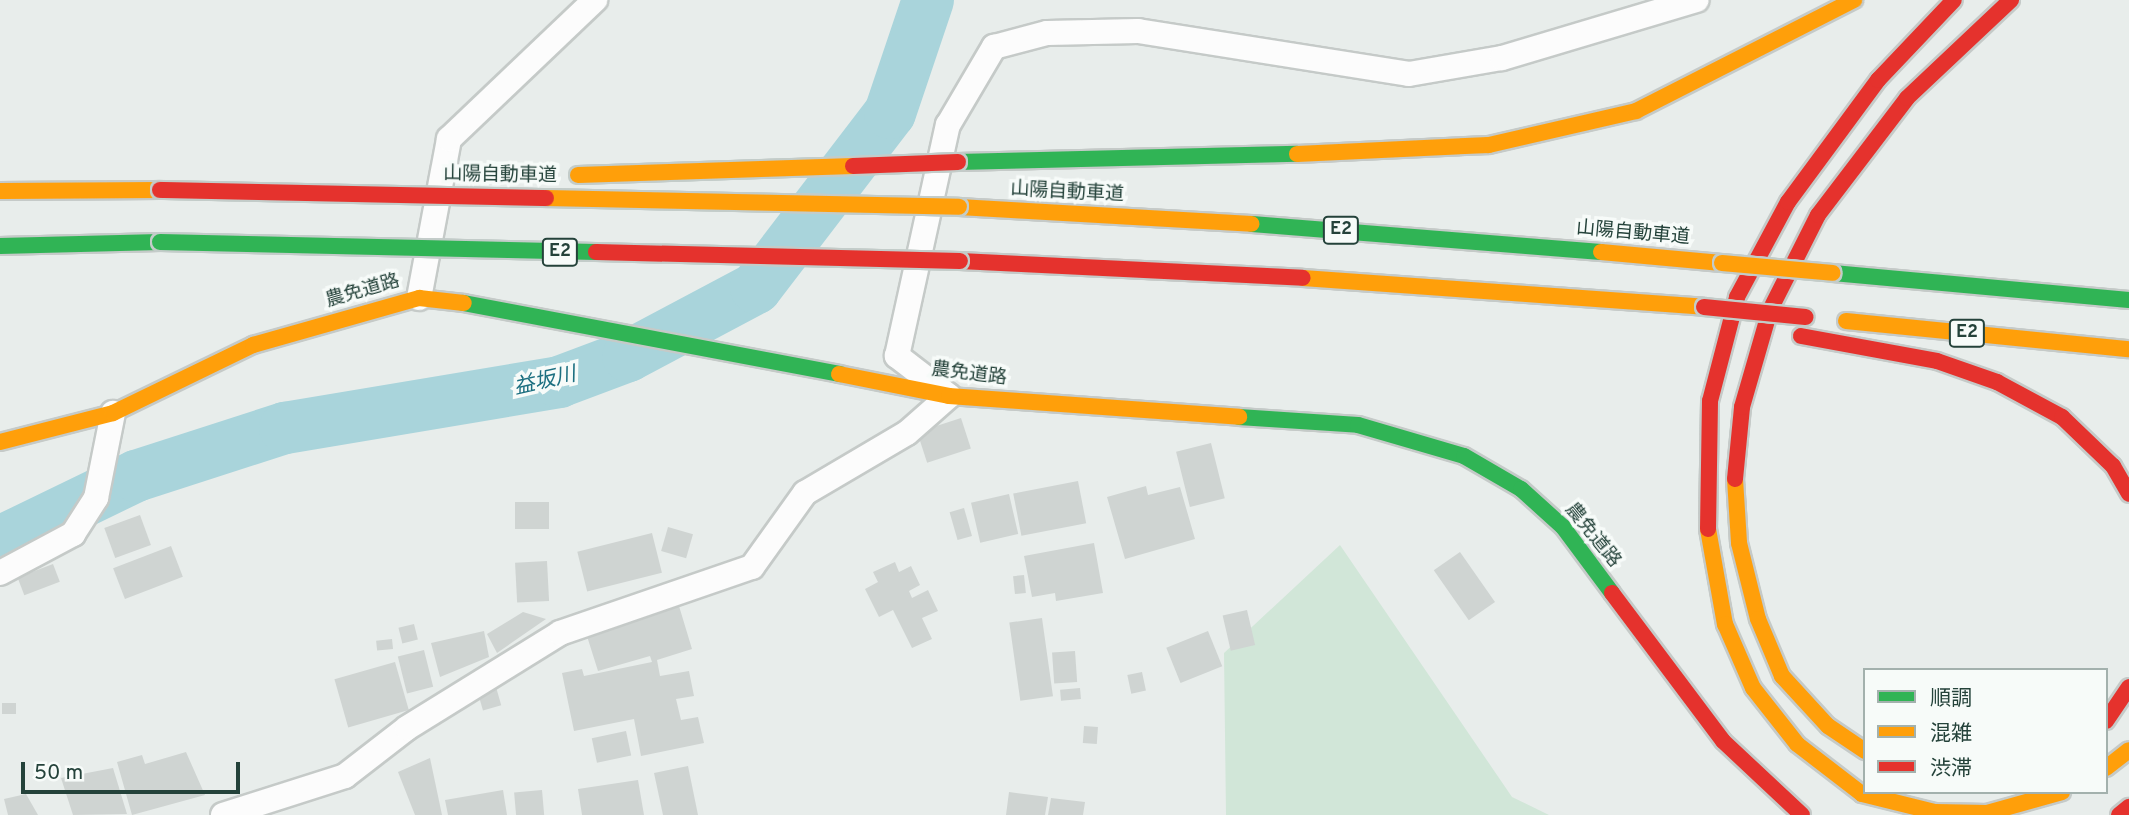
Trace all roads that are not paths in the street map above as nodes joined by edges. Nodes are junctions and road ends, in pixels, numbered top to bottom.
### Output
1 (595, 0) edge
2 (1697, 0) edge
3 (1854, 0) edge
4 (1954, 0) edge
5 (2011, 0) edge
6 (559, 176) dead end
7 (504, 178) dead end
8 (160, 190) junction
9 (0, 191) edge
10 (0, 246) edge
11 (419, 298) junction
12 (2129, 300) edge
13 (1704, 307) junction
14 (2129, 349) edge
15 (949, 396) junction
16 (113, 414) junction
17 (0, 442) edge
18 (2129, 494) edge
19 (0, 573) edge
20 (2129, 687) edge
21 (2108, 718) edge
22 (1863, 750) edge
23 (2129, 750) edge
24 (2108, 766) edge
25 (2055, 794) edge
26 (2129, 807) edge
27 (223, 815) edge
28 (1802, 815) edge
29 (2119, 815) edge

1 - 11 street
2 - 15 street
3 - 6 main road, bridge
4 - 25 main road
5 - 22 main road
7 - 8 main road, bridge
8 - 9 main road, 山陽自動車道 / E2
8 - 12 main road, 山陽自動車道 / E2, bridge
10 - 13 main road, E2, bridge
11 - 15 main road, 農免道路
11 - 16 main road, 農免道路
13 - 14 main road, E2, bridge
13 - 18 main road, bridge
15 - 27 street
15 - 28 main road, 農免道路
16 - 17 main road, 農免道路
16 - 19 street
20 - 21 main road
23 - 24 main road
26 - 29 main road

